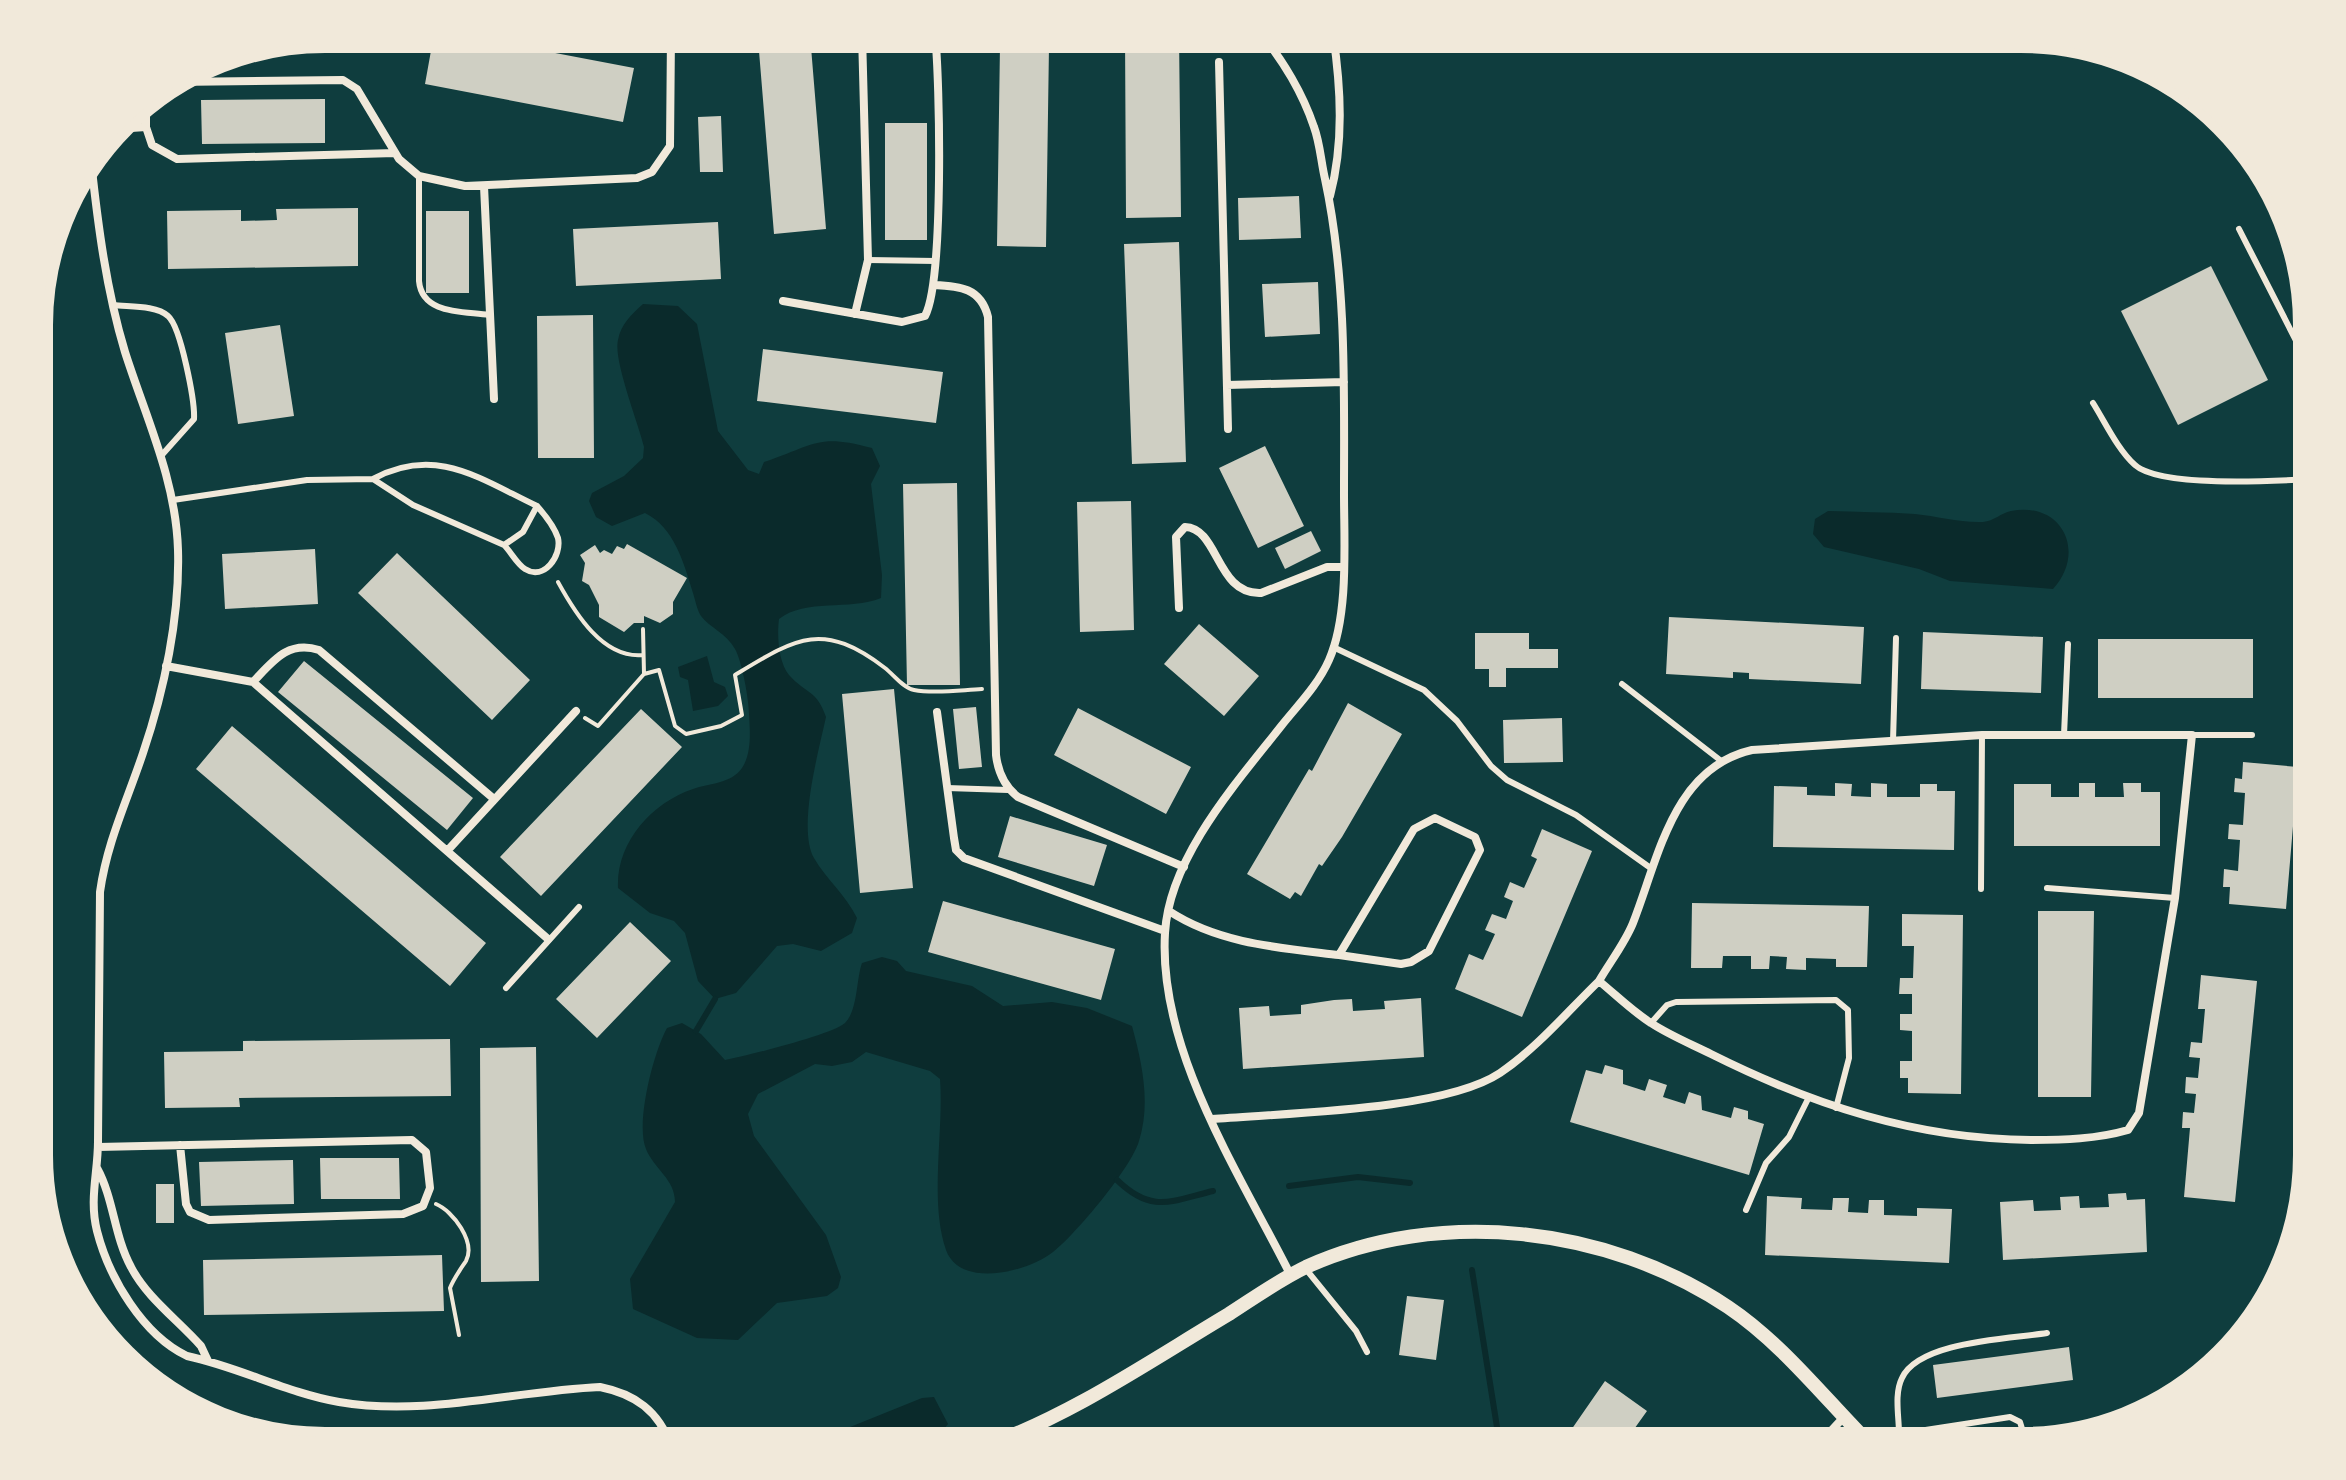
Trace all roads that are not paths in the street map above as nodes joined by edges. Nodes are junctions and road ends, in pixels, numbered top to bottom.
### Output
1 (1271, 48) edge
2 (1334, 48) edge
3 (671, 49) edge
4 (862, 49) edge
5 (935, 49) edge
6 (1219, 62) dead end
7 (193, 82) edge
8 (146, 114) edge
9 (146, 127) junction
10 (131, 128) edge
11 (395, 153) junction
12 (93, 175) edge
13 (419, 176) junction
14 (484, 186) junction
15 (1329, 198) junction
16 (2239, 229) dead end
17 (868, 260) junction
18 (936, 261) junction
19 (934, 285) junction
20 (783, 301) dead end
21 (113, 305) junction
22 (855, 314) junction
23 (489, 315) junction
24 (2297, 343) edge
25 (1344, 382) junction
26 (1227, 385) junction
27 (494, 399) dead end
28 (2093, 403) dead end
29 (1228, 429) dead end
30 (161, 456) junction
31 (373, 479) junction
32 (2297, 480) edge
33 (173, 500) junction
34 (537, 506) junction
35 (504, 545) junction
36 (1343, 567) junction
37 (1179, 608) dead end
38 (1896, 638) dead end
39 (2068, 644) dead end
40 (1333, 647) junction
41 (166, 666) junction
42 (253, 682) junction
43 (1622, 684) dead end
44 (576, 711) road end
45 (937, 712) dead end
46 (1982, 735) junction
47 (2064, 735) junction
48 (2192, 735) junction
49 (2252, 735) dead end
50 (1893, 741) junction
51 (1720, 760) junction
52 (947, 788) junction
53 (1008, 790) junction
54 (494, 799) junction
55 (448, 850) junction
56 (1184, 867) junction
57 (1652, 869) junction
58 (2047, 888) dead end
59 (1981, 889) dead end
60 (2175, 898) junction
61 (579, 907) dead end
62 (1169, 911) junction
63 (1165, 931) junction
64 (548, 939) junction
65 (1339, 955) junction
66 (1599, 981) junction
67 (506, 988) dead end
68 (1651, 1023) junction
69 (1808, 1099) junction
70 (1836, 1108) junction
71 (1212, 1119) junction
72 (180, 1145) junction
73 (98, 1147) junction
74 (97, 1168) junction
75 (1746, 1210) dead end
76 (1305, 1268) junction
77 (1291, 1276) junction
78 (2047, 1333) dead end
79 (1367, 1352) dead end
80 (208, 1361) junction
81 (1843, 1418) junction
82 (1831, 1431) edge
83 (1856, 1431) edge
84 (1899, 1431) edge
85 (1918, 1431) edge
86 (2023, 1431) edge
87 (666, 1432) edge
88 (1016, 1432) edge

1 - 15 street
2 - 15 street
3 - 14 street
4 - 17 street
5 - 18 street
6 - 26 street
7 - 11 street
8 - 9 street
9 - 10 street
9 - 11 street
11 - 13 street
12 - 21 street
13 - 14 street
13 - 23 lane
14 - 23 street
15 - 25 street
16 - 24 lane
17 - 18 lane
17 - 22 street
18 - 19 street
19 - 22 street
19 - 53 street
20 - 22 street
21 - 30 street
21 - 30 lane
23 - 27 street
25 - 26 street
25 - 36 street
26 - 29 street
28 - 32 lane
30 - 33 street
31 - 33 lane
31 - 34 lane
31 - 35 lane
33 - 41 street
34 - 35 lane
34 - 35 lane
36 - 37 street
36 - 40 street
38 - 50 lane
39 - 47 lane
40 - 56 street
40 - 57 lane
41 - 42 street
41 - 73 street
42 - 54 street
42 - 55 street
43 - 51 lane
44 - 54 street
45 - 52 street
46 - 47 street
46 - 50 street
46 - 59 lane
47 - 48 street
48 - 49 lane
48 - 60 street
50 - 51 street
51 - 57 street
52 - 53 lane
52 - 63 street
53 - 56 street
54 - 55 street
55 - 64 street
56 - 62 street
57 - 66 street
58 - 60 lane
60 - 70 street
61 - 64 lane
62 - 63 street
62 - 65 street
63 - 71 street
64 - 67 lane
65 - 65 street
66 - 68 street
66 - 71 street
68 - 69 street
68 - 70 lane
69 - 70 street
69 - 75 lane
71 - 77 street
72 - 72 street
72 - 73 street
73 - 74 street
74 - 80 street
74 - 80 street
76 - 77 street
76 - 79 lane
76 - 81 street
77 - 88 street
78 - 84 lane
80 - 87 street
81 - 82 street
81 - 83 street
85 - 86 lane

